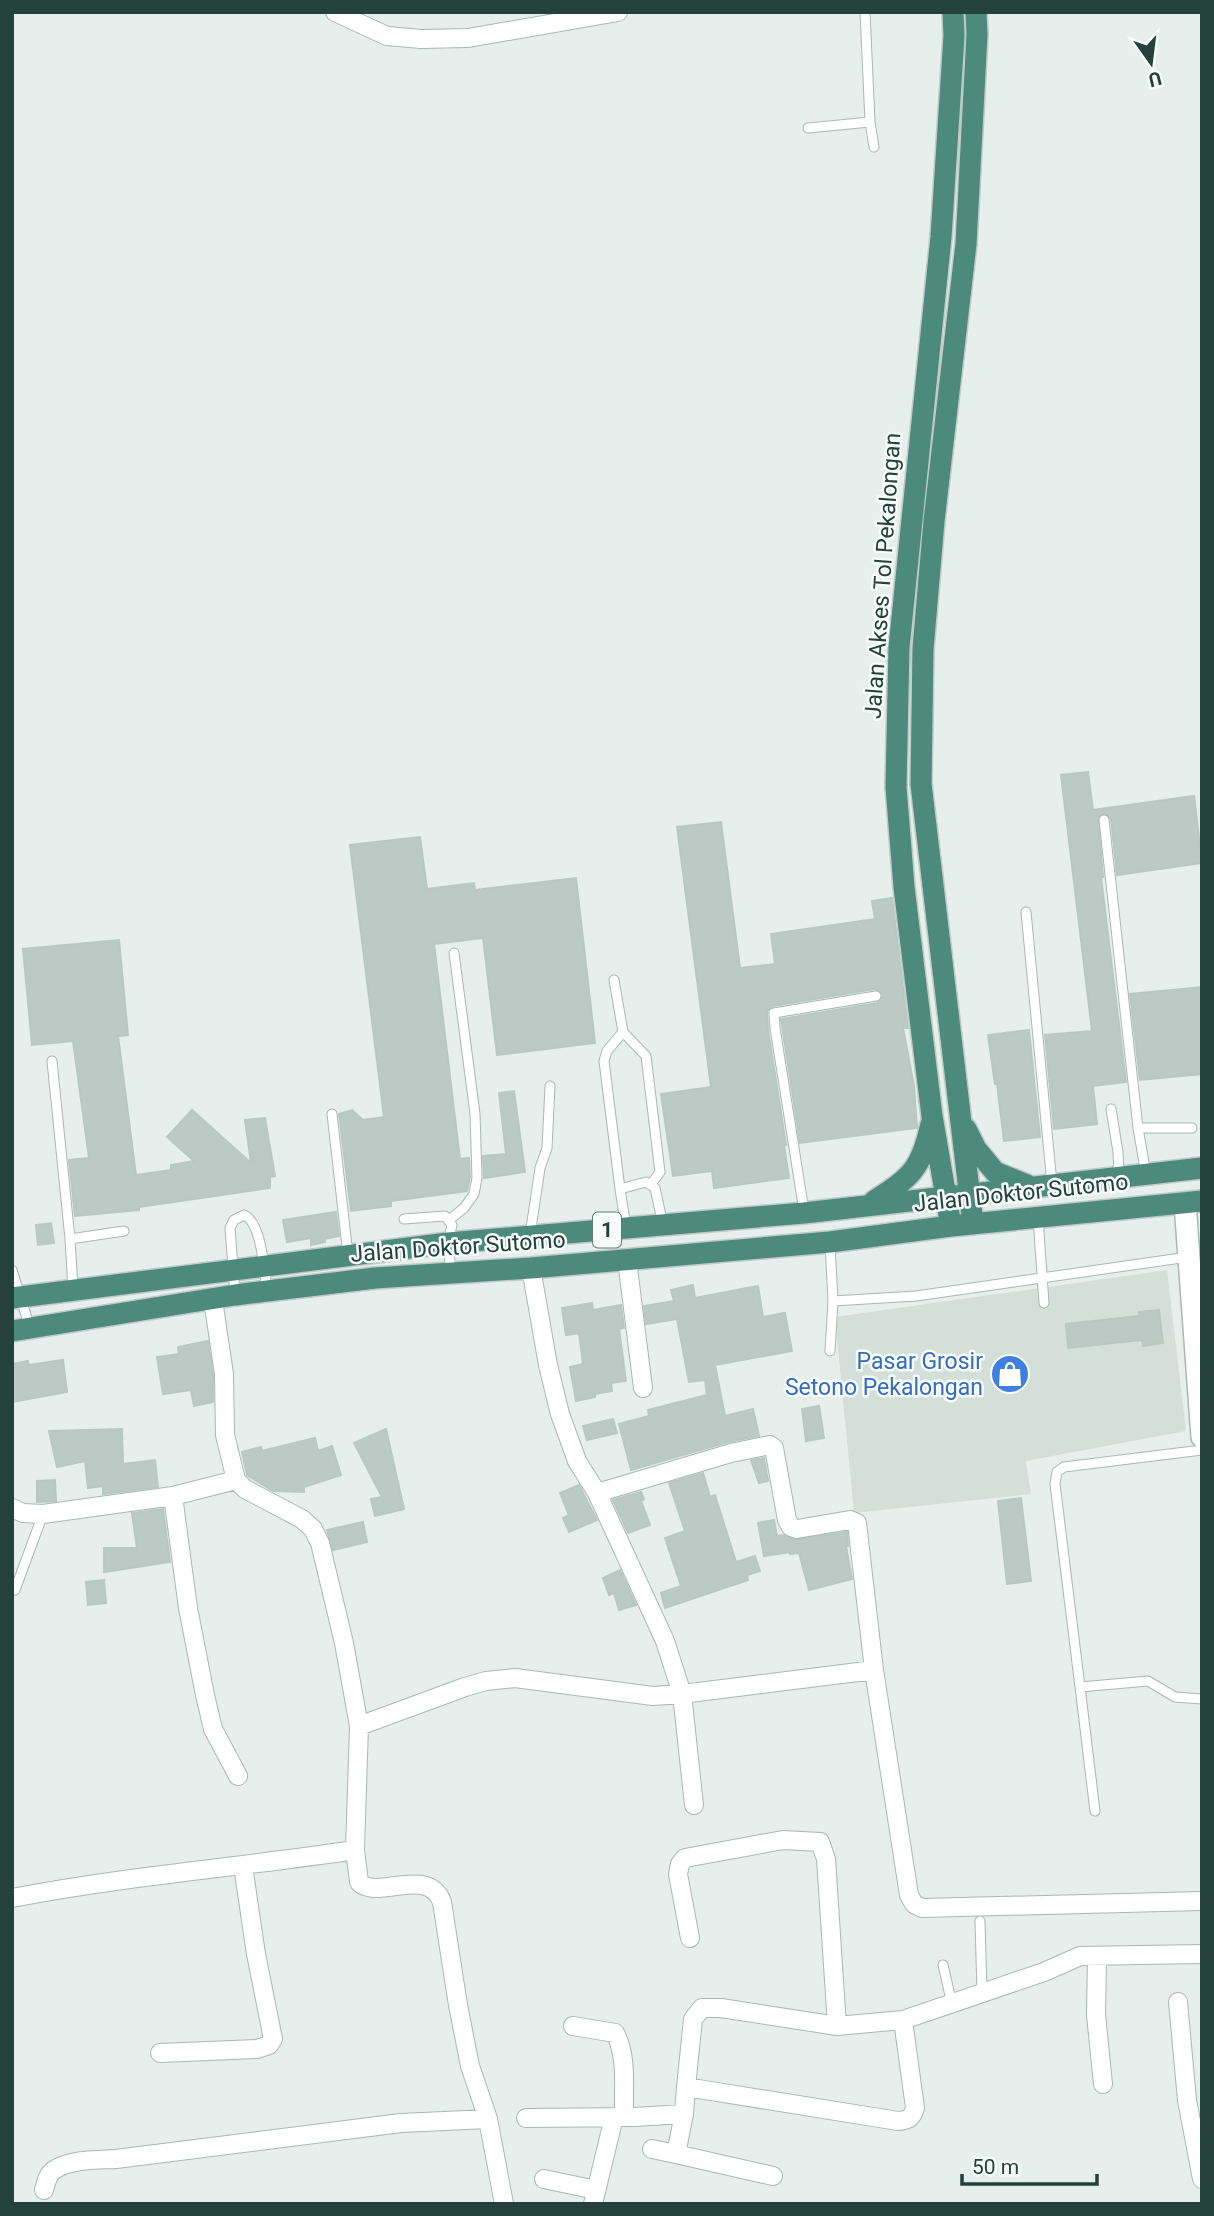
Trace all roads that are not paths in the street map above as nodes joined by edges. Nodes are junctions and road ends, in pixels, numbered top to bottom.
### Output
1 (335, 12) edge
2 (618, 12) edge
3 (865, 12) edge
4 (953, 12) edge
5 (976, 12) edge
6 (870, 122) junction
7 (808, 128) dead end
8 (874, 147) dead end
9 (1104, 820) dead end
10 (1026, 912) dead end
11 (454, 953) dead end
12 (614, 980) dead end
13 (876, 996) dead end
14 (623, 1032) junction
15 (52, 1061) dead end
16 (550, 1086) dead end
17 (1111, 1109) dead end
18 (332, 1114) dead end
19 (959, 1114) junction
20 (932, 1116) junction
21 (1138, 1128) junction
22 (1192, 1128) dead end
23 (1202, 1168) edge
24 (1146, 1174) junction
25 (1119, 1178) junction
26 (651, 1184) junction
27 (1042, 1185) junction
28 (620, 1189) junction
29 (968, 1194) junction
30 (947, 1196) junction
31 (1193, 1202) edge
32 (869, 1204) junction
33 (804, 1213) junction
34 (1038, 1216) junction
35 (404, 1219) dead end
36 (449, 1220) junction
37 (973, 1224) junction
38 (663, 1225) junction
39 (951, 1226) junction
40 (626, 1228) junction
41 (124, 1231) dead end
42 (530, 1237) junction
43 (70, 1239) junction
44 (830, 1242) junction
45 (448, 1243) junction
46 (348, 1255) junction
47 (1188, 1257) junction
48 (627, 1260) junction
49 (263, 1265) junction
50 (531, 1268) junction
51 (234, 1269) junction
52 (12, 1270) edge
53 (451, 1273) junction
54 (1042, 1276) junction
55 (1196, 1282) edge
56 (73, 1289) junction
57 (267, 1291) junction
58 (235, 1295) junction
59 (17, 1297) edge
60 (213, 1300) junction
61 (833, 1301) junction
62 (1044, 1303) dead end
63 (21, 1329) edge
64 (830, 1351) dead end
65 (643, 1388) dead end
66 (1202, 1437) edge
67 (1202, 1450) edge
68 (236, 1480) junction
69 (597, 1493) junction
70 (173, 1496) junction
71 (12, 1508) edge
72 (43, 1514) junction
73 (15, 1590) dead end
74 (874, 1670) junction
75 (1080, 1687) junction
76 (682, 1695) junction
77 (1202, 1699) edge
78 (359, 1726) junction
79 (238, 1776) dead end
80 (694, 1805) dead end
81 (1095, 1811) dead end
82 (355, 1850) junction
83 (243, 1866) junction
84 (12, 1898) edge
85 (1202, 1901) edge
86 (980, 1921) dead end
87 (690, 1938) dead end
88 (1202, 1954) edge
89 (1097, 1957) junction
90 (943, 1965) dead end
91 (982, 1993) junction
92 (1178, 2002) dead end
93 (952, 2004) junction
94 (903, 2021) junction
95 (573, 2026) dead end
96 (837, 2026) junction
97 (160, 2053) dead end
98 (1103, 2084) dead end
99 (686, 2087) junction
100 (684, 2114) junction
101 (624, 2117) junction
102 (526, 2118) dead end
103 (488, 2119) junction
104 (678, 2147) junction
105 (652, 2149) dead end
106 (773, 2176) dead end
107 (544, 2179) dead end
108 (1202, 2179) edge
109 (44, 2190) dead end
110 (594, 2197) edge
111 (504, 2204) edge

1 - 2 street
3 - 6 lane
4 - 20 highway, Jalan Akses Tol Pekalongan
5 - 19 highway, Jalan Akses Tol Pekalongan
6 - 7 lane
6 - 8 lane
9 - 21 lane
10 - 27 lane
11 - 36 lane
12 - 14 lane
13 - 33 lane
14 - 26 lane
14 - 28 lane
15 - 43 lane
16 - 42 lane
17 - 25 lane
18 - 46 lane
19 - 27 highway
19 - 29 highway, Jalan Akses Tol Pekalongan
20 - 30 highway, Jalan Akses Tol Pekalongan
20 - 32 highway
21 - 22 lane
21 - 24 lane
23 - 24 highway, Jalan Doktor Sutomo / 1
24 - 25 highway, Jalan Doktor Sutomo / 1
25 - 27 highway, Jalan Doktor Sutomo / 1
26 - 28 lane
26 - 38 lane
27 - 29 highway, Jalan Doktor Sutomo / 1
28 - 40 lane
29 - 30 highway, Jalan Doktor Sutomo / 1
29 - 37 highway, Jalan Akses Tol Pekalongan
30 - 32 highway, Jalan Doktor Sutomo / 1
30 - 39 highway, Jalan Akses Tol Pekalongan
31 - 34 highway, Jalan Doktor Sutomo / 1
31 - 47 street
32 - 33 highway, Jalan Doktor Sutomo / 1
33 - 38 highway, Jalan Doktor Sutomo / 1
34 - 37 highway, Jalan Doktor Sutomo / 1
34 - 54 lane
35 - 36 lane
36 - 45 lane
37 - 39 highway, Jalan Doktor Sutomo / 1
38 - 40 highway, Jalan Doktor Sutomo / 1
39 - 44 highway, Jalan Doktor Sutomo / 1
40 - 42 highway, Jalan Doktor Sutomo / 1
41 - 43 lane
42 - 45 highway, Jalan Doktor Sutomo / 1
43 - 56 lane
44 - 48 highway, Jalan Doktor Sutomo / 1
44 - 61 lane
45 - 46 highway, Jalan Doktor Sutomo / 1
45 - 53 lane
46 - 49 highway, Jalan Doktor Sutomo / 1
47 - 54 lane
47 - 55 street
48 - 50 highway, Jalan Doktor Sutomo / 1
48 - 65 street
49 - 51 highway, Jalan Doktor Sutomo / 1
49 - 51 lane
49 - 57 lane
50 - 53 highway, Jalan Doktor Sutomo / 1
50 - 69 street
51 - 56 highway, Jalan Doktor Sutomo / 1
51 - 58 lane
52 - 59 lane
53 - 57 highway, Jalan Doktor Sutomo / 1
54 - 61 lane
54 - 62 lane
55 - 66 street
56 - 59 highway, Jalan Doktor Sutomo / 1
57 - 58 highway, Jalan Doktor Sutomo / 1
58 - 60 highway, Jalan Doktor Sutomo / 1
59 - 63 lane
60 - 63 highway, Jalan Doktor Sutomo / 1
60 - 68 street
61 - 64 lane
67 - 75 lane
68 - 70 street
68 - 78 street
69 - 74 street
69 - 76 street
70 - 72 street
70 - 79 street
71 - 72 street
72 - 73 lane
74 - 76 street
74 - 85 street
75 - 77 lane
75 - 81 lane
76 - 78 street
76 - 80 street
78 - 82 street
82 - 83 street
82 - 103 street
83 - 84 street
83 - 97 street
86 - 91 lane
87 - 96 street
88 - 89 street
89 - 91 street
89 - 98 street
90 - 93 lane
91 - 93 street
92 - 108 street
93 - 94 street
94 - 96 street
94 - 99 street
95 - 101 street
96 - 99 street
99 - 100 street
100 - 101 street
100 - 104 street
101 - 102 street
101 - 110 street
103 - 109 street
103 - 111 street
104 - 105 street
104 - 106 street
107 - 110 street

